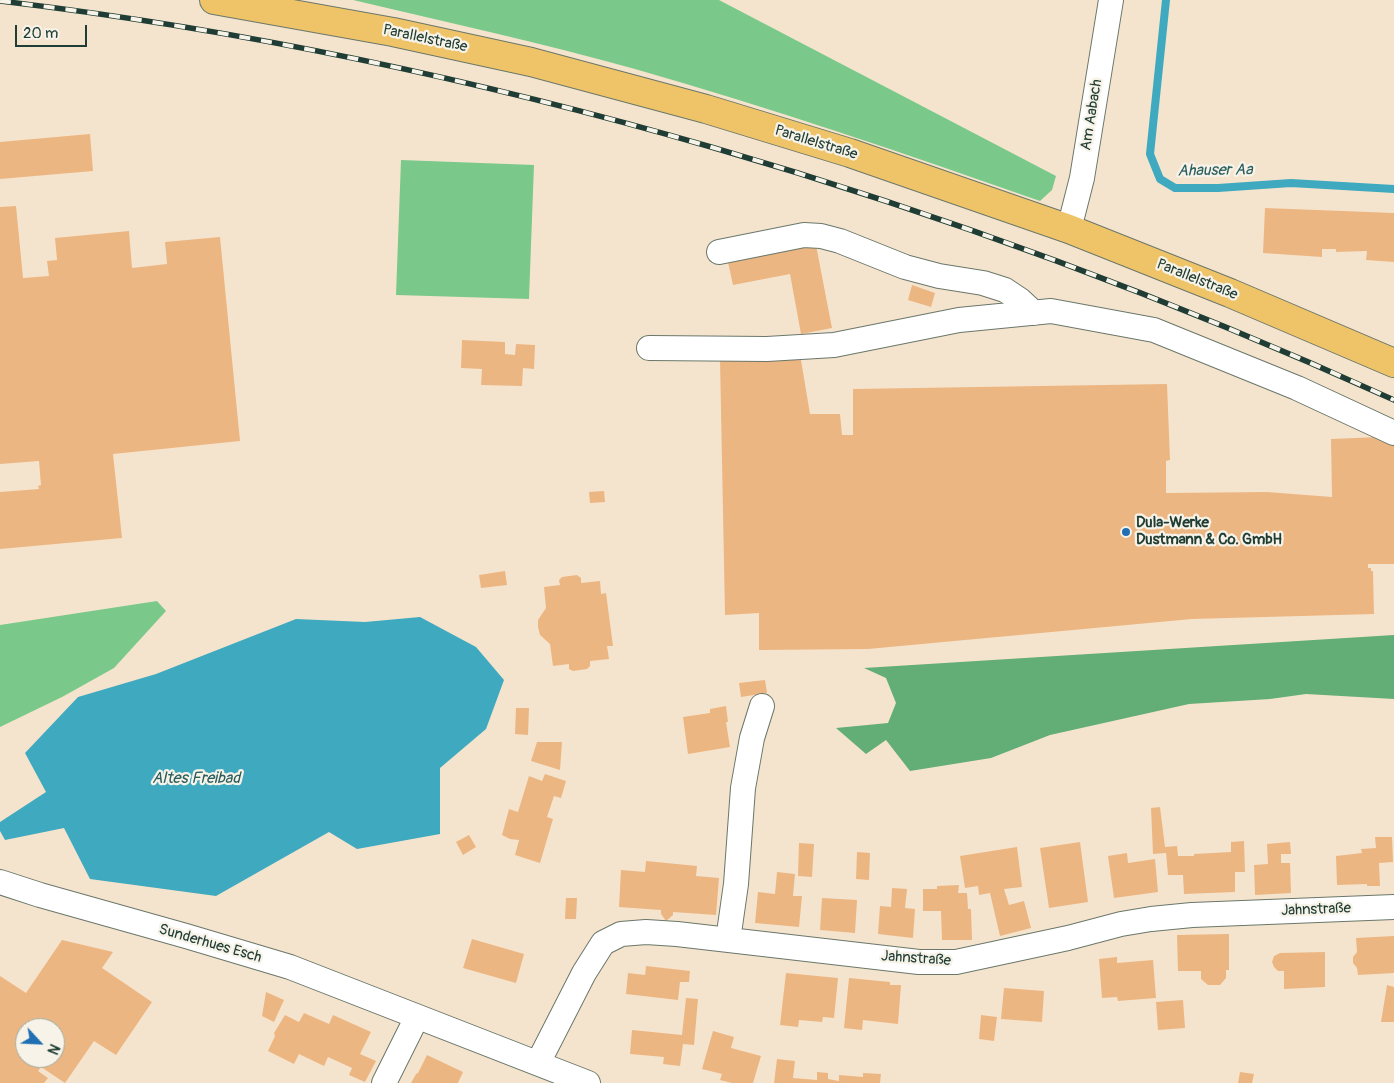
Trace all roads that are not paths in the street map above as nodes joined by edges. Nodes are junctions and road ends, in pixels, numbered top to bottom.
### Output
1 (214, 0) edge
2 (1111, 0) edge
3 (1069, 229) junction
4 (719, 252) dead end
5 (1034, 313) junction
6 (649, 348) dead end
7 (1394, 363) edge
8 (1394, 433) edge
9 (762, 706) dead end
10 (0, 882) edge
11 (1394, 907) edge
12 (728, 940) junction
13 (417, 1017) junction
14 (538, 1063) junction
15 (384, 1083) edge
16 (588, 1083) edge

1 - 3 main road, Parallelstraße
2 - 3 street, Am Aabach
3 - 7 main road, Parallelstraße
4 - 5 street
5 - 6 street
5 - 8 street
9 - 12 street
10 - 13 street, Sunderhues Esch
11 - 12 street, Jahnstraße
12 - 14 street, Jahnstraße
13 - 14 street, Sunderhues Esch
13 - 15 street
14 - 16 street, Sunderhues Esch

